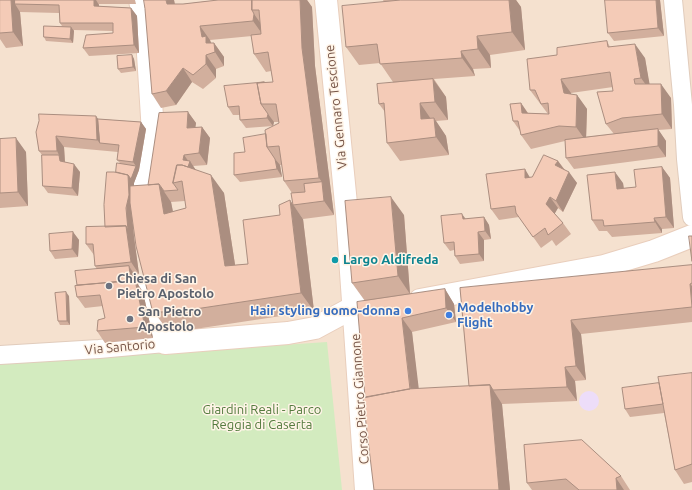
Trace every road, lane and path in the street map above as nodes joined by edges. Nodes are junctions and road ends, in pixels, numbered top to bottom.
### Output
1 (140, 0) edge
2 (326, 0) edge
3 (673, 0) edge
4 (687, 103) edge
5 (689, 159) edge
6 (692, 217) edge
7 (140, 236) edge
8 (692, 236) edge
9 (145, 272) edge
10 (354, 307) junction
11 (165, 343) junction
12 (0, 355) edge
13 (366, 490) edge

1 - 7 street
2 - 10 street, Via Gennaro Tescione
3 - 4 street
4 - 5 street
5 - 6 street
8 - 10 street
9 - 11 street
10 - 11 street, Via Santorio
10 - 13 street, Corso Pietro Giannone
11 - 12 street, Via Santorio

